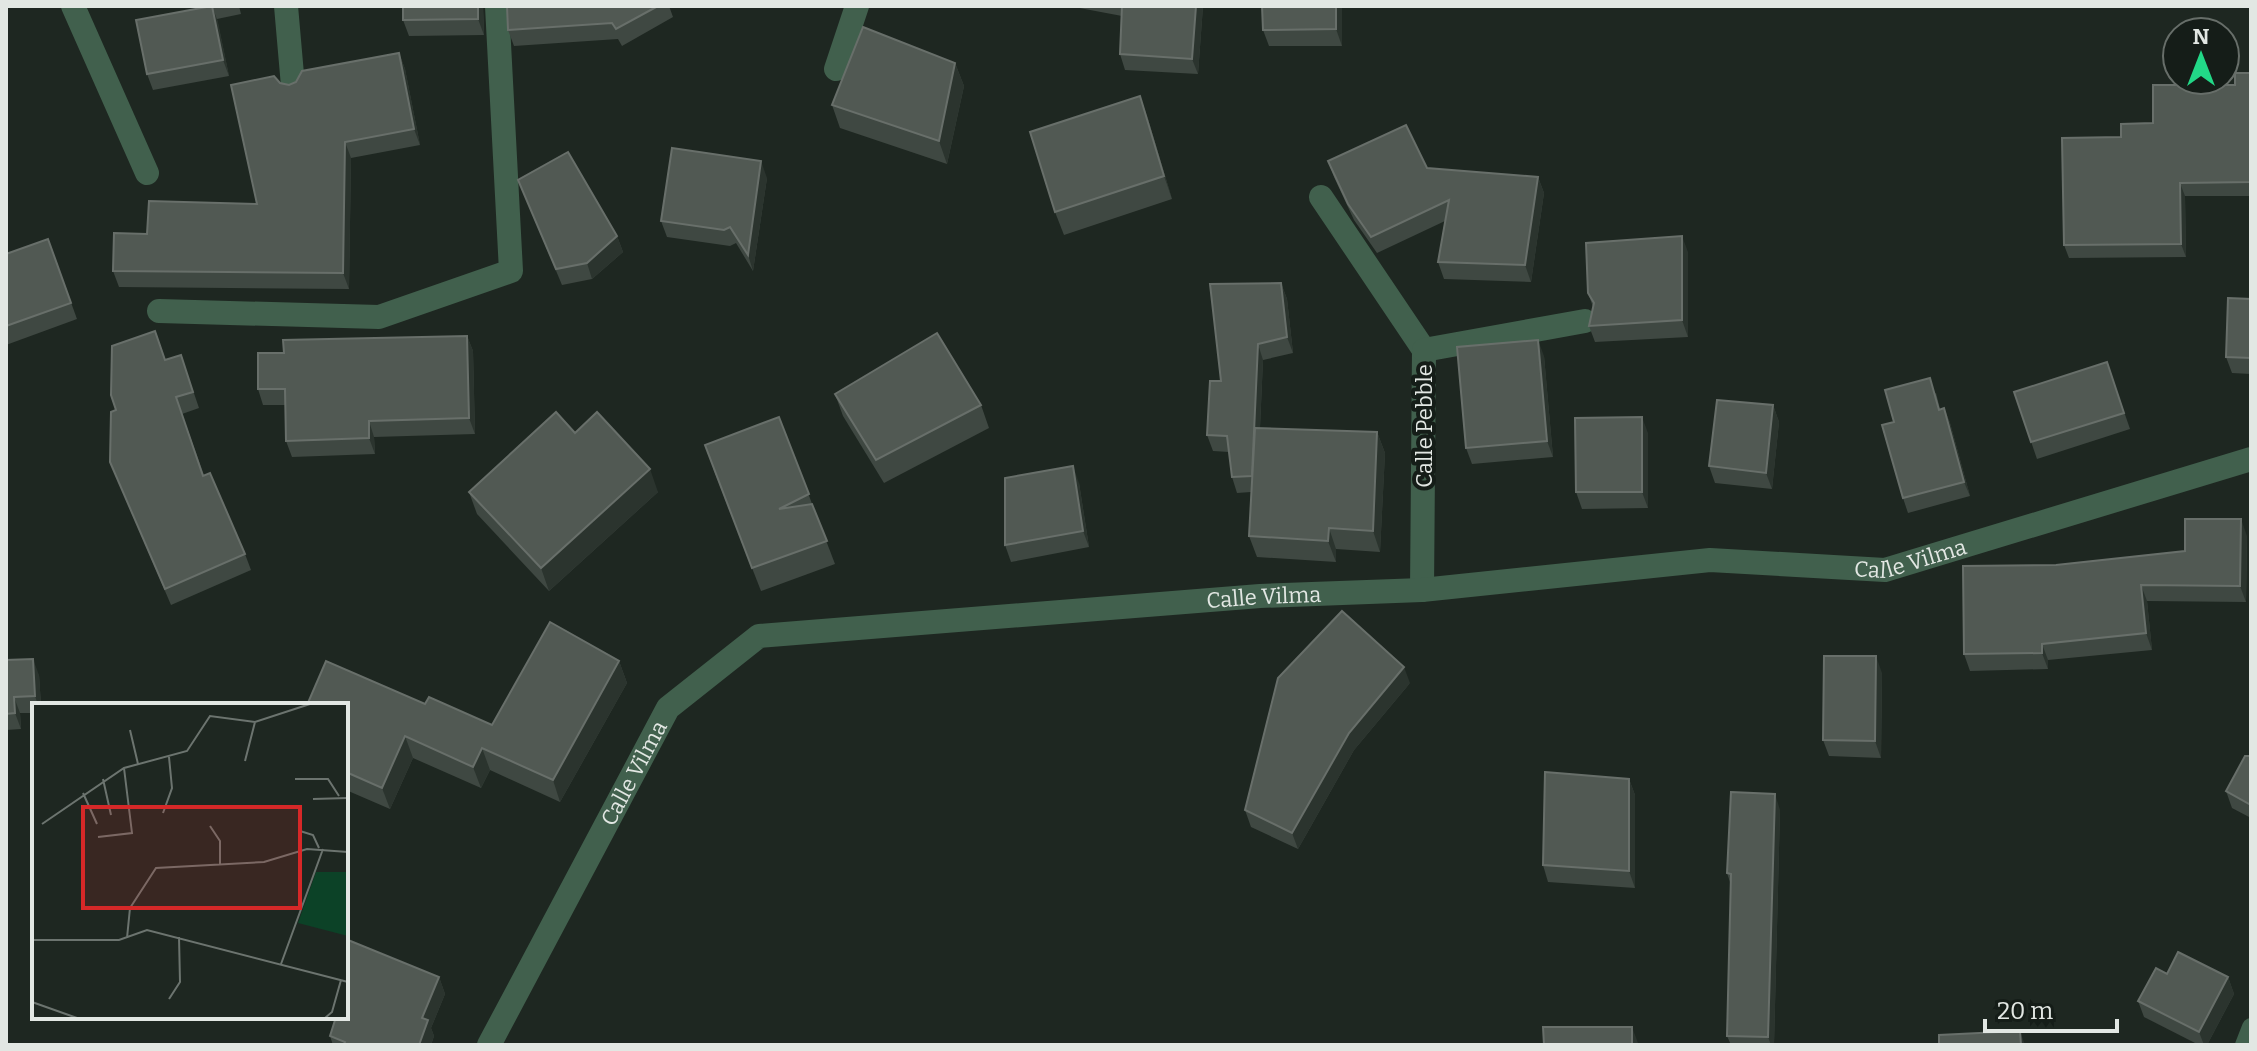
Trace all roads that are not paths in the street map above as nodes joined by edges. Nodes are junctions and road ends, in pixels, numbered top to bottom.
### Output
1 (73, 6) edge
2 (286, 6) edge
3 (497, 6) edge
4 (857, 6) edge
5 (836, 69) dead end
6 (293, 86) edge
7 (147, 173) dead end
8 (1321, 197) dead end
9 (159, 311) dead end
10 (1585, 321) dead end
11 (1424, 350) junction
12 (2251, 459) edge
13 (1422, 590) junction
14 (2251, 1027) edge
15 (489, 1045) edge
16 (2244, 1045) edge

1 - 7 street
2 - 6 street
3 - 9 street
4 - 5 street
8 - 11 street, Calle Pebble
10 - 11 street
11 - 13 street, Calle Pebble
12 - 13 street, Calle Vilma
13 - 15 street, Calle Vilma
14 - 16 lane

